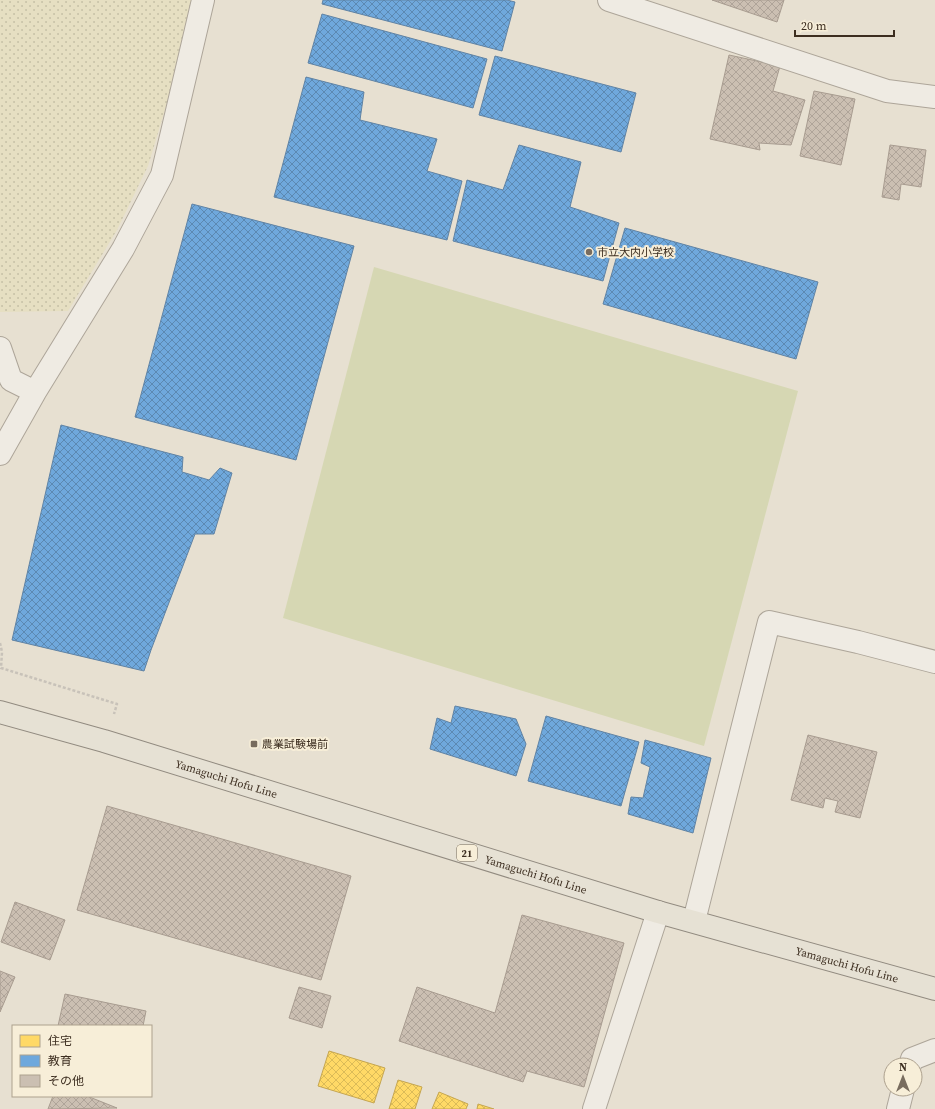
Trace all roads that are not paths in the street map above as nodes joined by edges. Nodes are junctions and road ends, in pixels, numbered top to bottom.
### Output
1 (203, 0) edge
2 (609, 0) edge
3 (935, 97) edge
4 (0, 348) edge
5 (35, 392) junction
6 (0, 454) edge
7 (935, 662) edge
8 (0, 712) edge
9 (658, 912) junction
10 (694, 921) junction
11 (935, 989) edge
12 (935, 1050) edge
13 (917, 1057) edge
14 (901, 1097) edge
15 (594, 1109) edge
16 (898, 1109) edge

1 - 5 street
2 - 3 street
4 - 5 street
5 - 6 street
7 - 10 street
8 - 9 main road, Yamaguchi Hofu Line / 21
9 - 10 main road, Yamaguchi Hofu Line / 21
9 - 15 street
10 - 11 main road, Yamaguchi Hofu Line / 21
12 - 13 street
14 - 16 street

